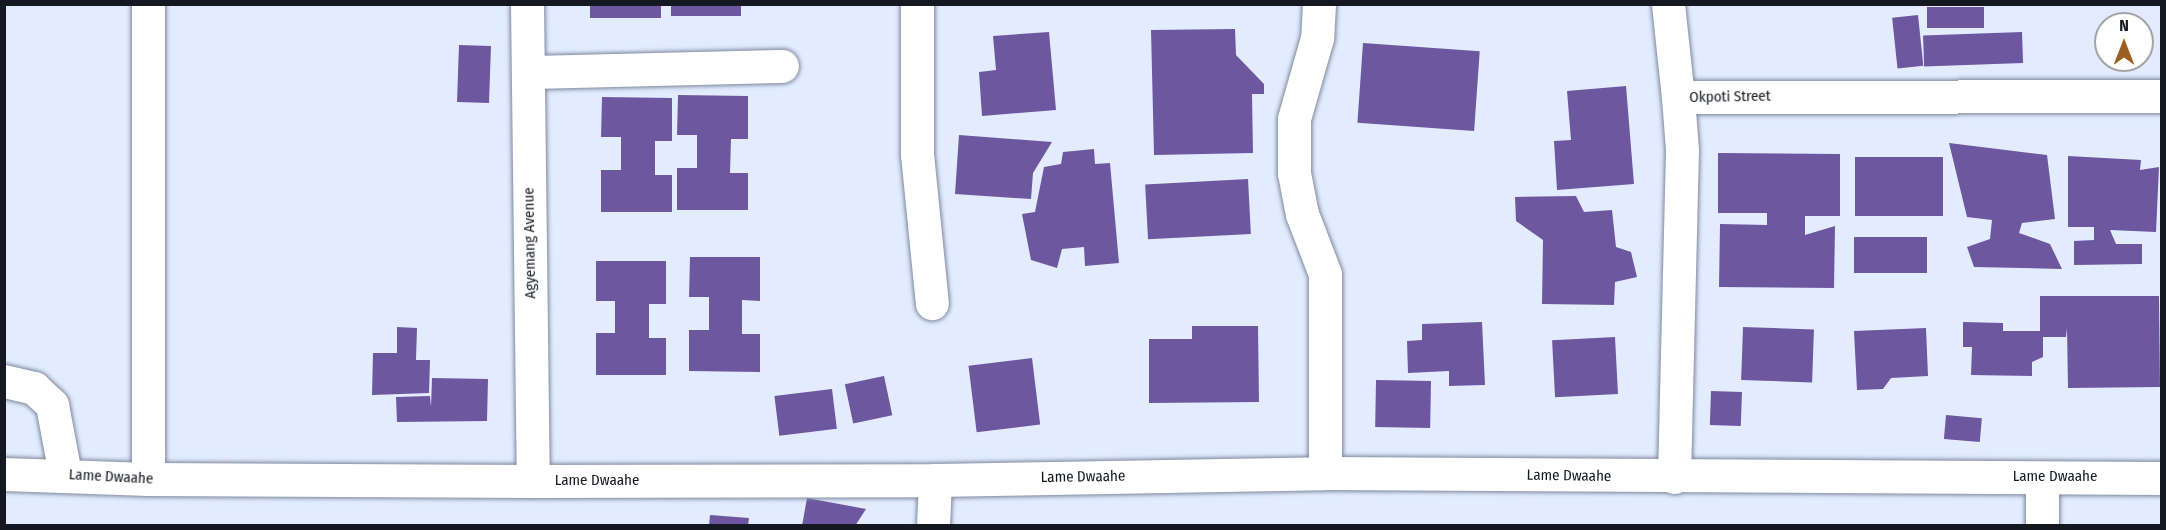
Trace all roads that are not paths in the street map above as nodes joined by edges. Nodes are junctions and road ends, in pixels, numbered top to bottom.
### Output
1 (148, 4) edge
2 (527, 4) edge
3 (916, 4) edge
4 (1319, 4) edge
5 (1668, 4) edge
6 (782, 66) dead end
7 (528, 72) junction
8 (2162, 96) edge
9 (1678, 98) junction
10 (932, 303) dead end
11 (4, 381) edge
12 (1325, 472) junction
13 (4, 474) edge
14 (65, 474) junction
15 (1674, 477) junction
16 (2162, 477) edge
17 (2042, 478) junction
18 (148, 479) junction
19 (935, 480) junction
20 (533, 481) junction
21 (933, 525) edge
22 (2042, 525) edge

1 - 18 street
2 - 7 street, Agyemang Avenue
3 - 10 street
4 - 12 street
5 - 9 street
6 - 7 street
7 - 20 street, Agyemang Avenue
8 - 9 street, Okpoti Street
9 - 15 street, Okpoti Street
11 - 14 street
12 - 15 street, Lame Dwaahe
12 - 19 street, Lame Dwaahe
13 - 14 street, Lame Dwaahe
14 - 18 street, Lame Dwaahe
15 - 17 street, Lame Dwaahe
16 - 17 street, Lame Dwaahe
17 - 22 street
18 - 20 street, Lame Dwaahe
19 - 20 street, Lame Dwaahe
19 - 21 street

